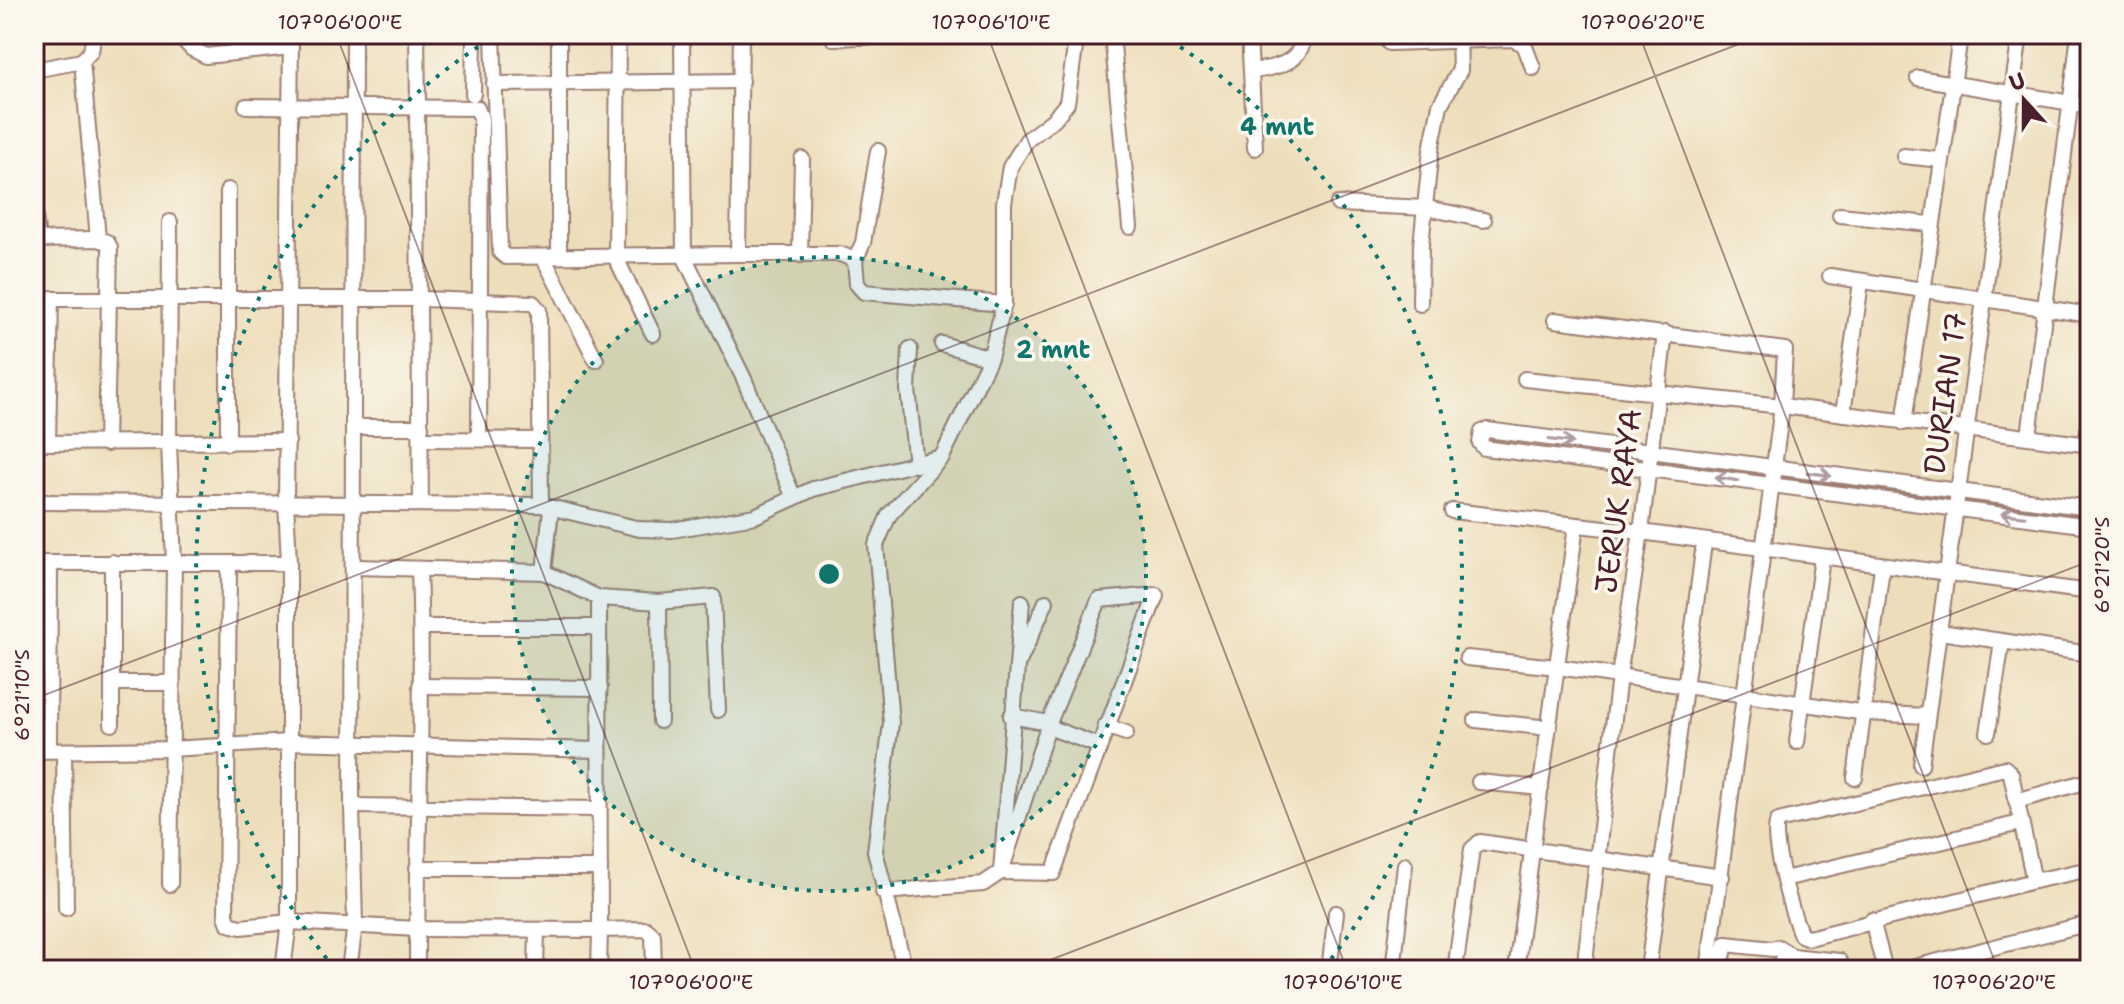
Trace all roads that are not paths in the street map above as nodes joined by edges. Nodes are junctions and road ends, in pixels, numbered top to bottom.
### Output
1 (94, 34) edge
2 (178, 34) edge
3 (354, 34) edge
4 (417, 34) edge
5 (474, 34) edge
6 (493, 34) edge
7 (559, 34) edge
8 (618, 34) edge
9 (682, 34) edge
10 (741, 34) edge
11 (934, 34) edge
12 (1077, 34) edge
13 (1112, 34) edge
14 (1249, 34) edge
15 (1305, 34) edge
16 (2020, 34) edge
17 (2079, 34) edge
18 (1960, 37) dead end
19 (833, 38) dead end
20 (1459, 38) edge
21 (291, 41) edge
22 (1389, 43) dead end
23 (82, 61) junction
24 (1533, 68) dead end
25 (34, 70) edge
26 (1252, 71) junction
27 (1918, 78) dead end
28 (620, 81) junction
29 (680, 81) junction
30 (741, 81) junction
31 (559, 83) junction
32 (494, 84) junction
33 (1951, 86) junction
34 (2010, 93) junction
35 (473, 94) dead end
36 (2068, 102) junction
37 (246, 106) dead end
38 (418, 106) junction
39 (2090, 106) edge
40 (291, 107) junction
41 (354, 109) junction
42 (1255, 148) dead end
43 (878, 151) dead end
44 (1904, 156) dead end
45 (802, 159) dead end
46 (1941, 160) junction
47 (228, 190) dead end
48 (1338, 204) dead end
49 (34, 207) edge
50 (1427, 208) junction
51 (1840, 215) dead end
52 (1484, 220) dead end
53 (170, 222) dead end
54 (1930, 224) junction
55 (1130, 227) dead end
56 (98, 239) junction
57 (36, 240) edge
58 (738, 254) junction
59 (800, 255) junction
60 (684, 256) junction
61 (551, 257) junction
62 (616, 258) junction
63 (855, 260) junction
64 (1830, 276) dead end
65 (1861, 282) junction
66 (1922, 291) junction
67 (169, 297) junction
68 (231, 297) junction
69 (51, 298) junction
70 (109, 298) junction
71 (34, 299) edge
72 (290, 299) junction
73 (422, 299) junction
74 (478, 299) junction
75 (1984, 300) junction
76 (355, 301) junction
77 (1004, 304) junction
78 (1420, 304) dead end
79 (2044, 309) junction
80 (2090, 315) edge
81 (1555, 320) dead end
82 (1665, 333) junction
83 (653, 334) dead end
84 (942, 344) dead end
85 (910, 349) dead end
86 (990, 358) junction
87 (596, 360) dead end
88 (1525, 379) dead end
89 (1659, 393) junction
90 (1782, 406) junction
91 (1843, 414) junction
92 (2090, 417) edge
93 (1904, 423) junction
94 (355, 427) junction
95 (1969, 431) junction
96 (421, 433) junction
97 (2029, 436) junction
98 (1523, 437) junction
99 (479, 438) junction
100 (539, 440) junction
101 (288, 441) junction
102 (41, 442) edge
103 (169, 443) junction
104 (228, 443) junction
105 (106, 444) junction
106 (2088, 444) edge
107 (1522, 452) junction
108 (942, 457) junction
109 (1650, 460) junction
110 (916, 465) junction
111 (1773, 468) junction
112 (1770, 486) junction
113 (1958, 493) junction
114 (794, 498) junction
115 (171, 501) junction
116 (286, 501) junction
117 (34, 502) edge
118 (354, 502) junction
119 (421, 503) junction
120 (546, 507) junction
121 (2090, 508) edge
122 (1956, 509) junction
123 (1452, 511) dead end
124 (1576, 525) junction
125 (2090, 526) edge
126 (1641, 532) junction
127 (1704, 543) junction
128 (1763, 548) junction
129 (1822, 557) junction
130 (112, 562) junction
131 (34, 563) edge
132 (174, 563) junction
133 (229, 563) junction
134 (289, 563) junction
135 (50, 564) junction
136 (1882, 566) junction
137 (355, 567) junction
138 (419, 569) junction
139 (544, 572) junction
140 (1946, 575) junction
141 (2090, 592) edge
142 (599, 598) junction
143 (659, 602) junction
144 (1022, 602) dead end
145 (1046, 602) dead end
146 (421, 627) junction
147 (598, 627) junction
148 (1940, 632) junction
149 (2002, 642) junction
150 (2090, 654) edge
151 (1467, 658) dead end
152 (1558, 667) junction
153 (1016, 671) junction
154 (1619, 676) junction
155 (115, 683) junction
156 (171, 683) junction
157 (420, 686) junction
158 (1684, 687) junction
159 (600, 688) junction
160 (1745, 694) junction
161 (1804, 704) junction
162 (718, 710) dead end
163 (1866, 713) junction
164 (1011, 716) junction
165 (1926, 716) junction
166 (1476, 720) dead end
167 (660, 721) dead end
168 (112, 724) dead end
169 (1048, 725) junction
170 (1105, 726) junction
171 (1549, 728) junction
172 (1126, 733) dead end
173 (1988, 733) dead end
174 (289, 742) junction
175 (1797, 742) dead end
176 (49, 745) dead end
177 (354, 745) junction
178 (1097, 745) junction
179 (230, 746) junction
180 (422, 746) junction
181 (170, 749) junction
182 (599, 750) junction
183 (34, 751) edge
184 (64, 751) junction
185 (1921, 765) dead end
186 (1855, 778) dead end
187 (1479, 782) dead end
188 (2085, 782) dead end
189 (1541, 788) junction
190 (2016, 801) junction
191 (352, 806) junction
192 (417, 806) junction
193 (599, 809) junction
194 (2020, 823) junction
195 (1531, 852) junction
196 (1597, 860) junction
197 (1405, 865) dead end
198 (417, 868) junction
199 (600, 868) junction
200 (2090, 869) edge
201 (1661, 871) junction
202 (1001, 872) junction
203 (1722, 877) junction
204 (1784, 879) junction
205 (2034, 881) junction
206 (170, 884) dead end
207 (883, 892) junction
208 (66, 908) dead end
209 (1336, 913) dead end
210 (1872, 920) junction
211 (289, 922) junction
212 (2090, 923) edge
213 (355, 924) junction
214 (417, 929) junction
215 (537, 930) junction
216 (600, 930) junction
217 (1784, 951) junction
218 (283, 970) edge
219 (349, 970) edge
220 (417, 970) edge
221 (536, 970) edge
222 (599, 970) edge
223 (654, 970) edge
224 (905, 970) edge
225 (1329, 970) edge
226 (1393, 970) edge
227 (1455, 970) edge
228 (1516, 970) edge
229 (1584, 970) edge
230 (1648, 970) edge
231 (1708, 970) edge
232 (1720, 970) edge
233 (1781, 970) edge
234 (1844, 970) edge
235 (1885, 970) edge
236 (1903, 970) edge

1 - 23 street
2 - 21 street
3 - 41 street
4 - 38 street
5 - 35 street
6 - 32 street
7 - 31 street
8 - 28 street
9 - 29 street
10 - 30 street
11 - 19 street
12 - 77 street
13 - 55 street
14 - 26 street
15 - 26 street
16 - 34 street, DURIAN 17
17 - 36 street
18 - 33 street
20 - 22 street
20 - 24 street
20 - 50 street
21 - 40 street
23 - 25 street
23 - 56 street
26 - 42 street
27 - 33 street
28 - 29 street
28 - 31 street
28 - 62 street
29 - 30 street
29 - 60 street
30 - 58 street
31 - 32 street
31 - 61 street
32 - 61 street
33 - 34 street
33 - 46 street
34 - 36 street
34 - 75 street, DURIAN 17
36 - 39 street
36 - 79 street
37 - 40 street
38 - 41 street
38 - 73 street
38 - 74 street
40 - 41 street
40 - 72 street
41 - 76 street
43 - 63 street
44 - 46 street
45 - 59 street
46 - 54 street
47 - 68 street
48 - 50 street
49 - 57 street
50 - 52 street
50 - 78 street
51 - 54 street
53 - 67 street
54 - 66 street
56 - 57 street
56 - 70 street
58 - 59 street
58 - 60 street
59 - 63 street
60 - 62 street
60 - 114 street
61 - 62 street
61 - 87 street
62 - 83 street
63 - 77 street
64 - 65 street
65 - 66 street
65 - 91 street
66 - 75 street
66 - 93 street
67 - 68 street
67 - 70 street
67 - 103 street
68 - 72 street
68 - 104 street
69 - 70 street
69 - 71 street
69 - 102 street
70 - 105 street
72 - 76 street
72 - 101 street
73 - 74 street
73 - 76 street
73 - 96 street
74 - 99 street
74 - 100 street
75 - 79 street
75 - 95 street, DURIAN 17
76 - 94 street
77 - 86 street
79 - 80 street
79 - 97 street
81 - 82 street
82 - 89 street, JERUK RAYA
82 - 90 street
84 - 86 street
85 - 110 street
86 - 108 street
88 - 89 street
89 - 90 street
89 - 109 street, JERUK RAYA
90 - 91 street
90 - 111 street
91 - 93 street
92 - 106 street
93 - 95 street
94 - 96 street
94 - 118 street
95 - 97 street
95 - 113 street, DURIAN 17
96 - 99 street
96 - 119 street
97 - 106 street
98 - 107 street
98 - 107 street
98 -> 109 street
99 - 100 street
100 - 120 street
101 - 104 street
101 - 116 street
102 - 105 street
103 - 104 street
103 - 105 street
103 - 115 street
107 - 109 street
108 - 110 street
108 - 207 street
109 - 111 street
112 -> 109 street
109 - 126 street, JERUK RAYA
110 - 114 street
111 - 112 street
111 -> 113 street
112 - 122 street
112 - 128 street
113 - 121 street
113 - 122 street, DURIAN 17
114 - 120 street
115 - 116 street
115 - 117 street
115 - 132 street
116 - 118 street
116 - 134 street
118 - 119 street
118 - 137 street
119 - 120 street
120 - 139 street
125 -> 122 street
122 - 140 street, DURIAN 17
123 - 124 street
124 - 126 street
124 - 152 street
126 - 127 street
126 - 154 street, JERUK RAYA
127 - 128 street
127 - 158 street
128 - 129 street
128 - 160 street
129 - 136 street
129 - 161 street
130 - 132 street
130 - 135 street
130 - 155 street
131 - 135 street
132 - 133 street
132 - 156 street
133 - 134 street
133 - 179 street
134 - 174 street
135 - 176 street
136 - 140 street
136 - 163 street
137 - 138 street
137 - 177 street
138 - 139 street
138 - 146 street
139 - 142 street
140 - 141 street
140 - 148 street, DURIAN 17
142 - 143 street
142 - 147 street
143 - 162 street
143 - 167 street
144 - 153 street
145 - 153 street
146 - 147 street
146 - 157 street
147 - 159 street
148 - 149 street
148 - 165 street, DURIAN 17
149 - 150 street
149 - 173 street
151 - 152 street
152 - 154 street
152 - 171 street
153 - 164 street
154 - 158 street
154 - 196 street, JERUK RAYA
155 - 156 street
155 - 168 street
156 - 181 street
157 - 159 street
157 - 180 street
158 - 160 street
158 - 201 street
159 - 182 street
160 - 161 street
160 - 203 street
161 - 163 street
161 - 175 street
163 - 165 street
163 - 186 street
164 - 169 street
164 - 202 street
165 - 185 street, DURIAN 17
166 - 171 street
169 - 170 street
169 - 178 street
169 - 202 street
170 - 172 street
170 - 178 street
171 - 189 street
174 - 177 street
174 - 179 street
174 - 211 street
177 - 180 street
177 - 191 street
178 - 202 street
179 - 181 street
179 - 211 street
180 - 182 street
180 - 192 street
181 - 184 street
181 - 206 street
182 - 193 street
183 - 184 street
184 - 208 street
187 - 189 street
188 - 190 street
189 - 195 street
190 - 194 street
190 - 204 street
191 - 192 street
191 - 213 street
192 - 193 street
192 - 198 street
193 - 199 street
194 - 204 street
194 - 205 street
195 - 196 street
195 - 227 street
195 - 228 street
196 - 201 street
196 - 229 street, JERUK RAYA
197 - 226 street
198 - 199 street
198 - 214 street
199 - 216 street
200 - 205 street
201 - 203 street
201 - 230 street
202 - 207 street
203 - 231 street
204 - 210 street
205 - 210 street
207 - 224 street
209 - 225 street
210 - 235 street
211 - 213 street
211 - 218 street
212 - 236 street
213 - 214 street
213 - 219 street
214 - 215 street
214 - 220 street
215 - 216 street
215 - 221 street
216 - 222 street
216 - 223 street
217 - 232 street
217 - 233 street
217 - 234 street

